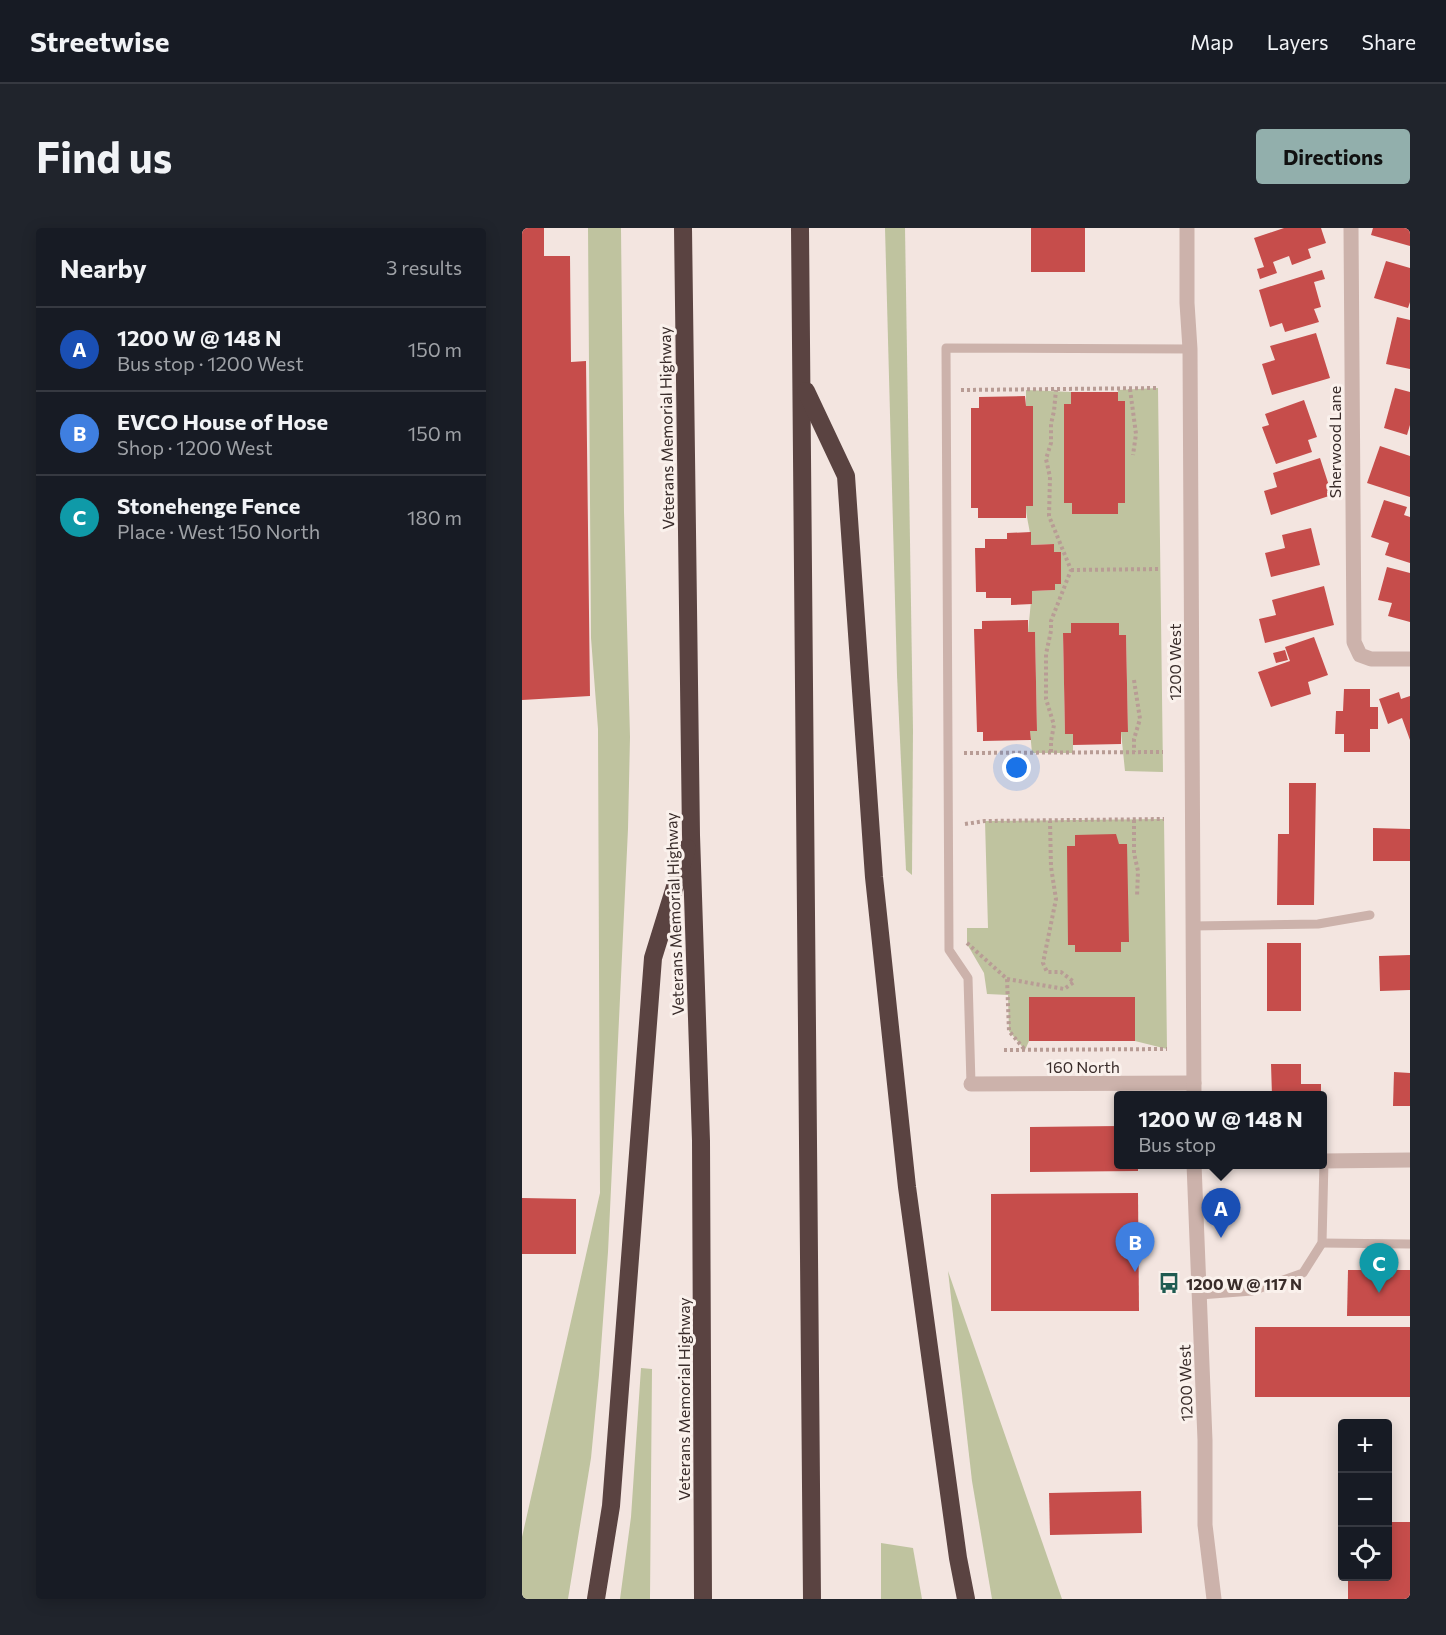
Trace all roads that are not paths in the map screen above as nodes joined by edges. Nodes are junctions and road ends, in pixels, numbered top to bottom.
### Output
1 (683, 228) edge
2 (800, 228) edge
3 (1187, 228) edge
4 (1351, 228) edge
5 (1190, 349) junction
6 (802, 384) junction
7 (1410, 658) edge
8 (691, 835) junction
9 (1370, 915) dead end
10 (1193, 926) junction
11 (971, 1084) joint
12 (1194, 1089) edge
13 (1327, 1161) edge
14 (1410, 1161) edge
15 (1194, 1169) edge
16 (1324, 1169) edge
17 (1322, 1244) junction
18 (1409, 1244) edge
19 (1200, 1295) junction
20 (596, 1599) edge
21 (703, 1599) edge
22 (812, 1599) edge
23 (966, 1599) edge
24 (1214, 1599) edge

1 - 8 highway, Veterans Memorial Highway
2 - 6 highway
3 - 5 street, 1200 West
4 - 7 street, Sherwood Lane
5 - 10 street, 1200 West
5 - 11 lane
6 - 22 highway
6 - 23 highway
8 - 20 highway
8 - 21 highway, Veterans Memorial Highway
9 - 10 lane
10 - 12 street, 1200 West
11 - 12 street, 160 North
13 - 14 street
15 - 19 street, 1200 West
16 - 17 lane
17 - 18 lane
17 - 19 lane
19 - 24 street, 1200 West

